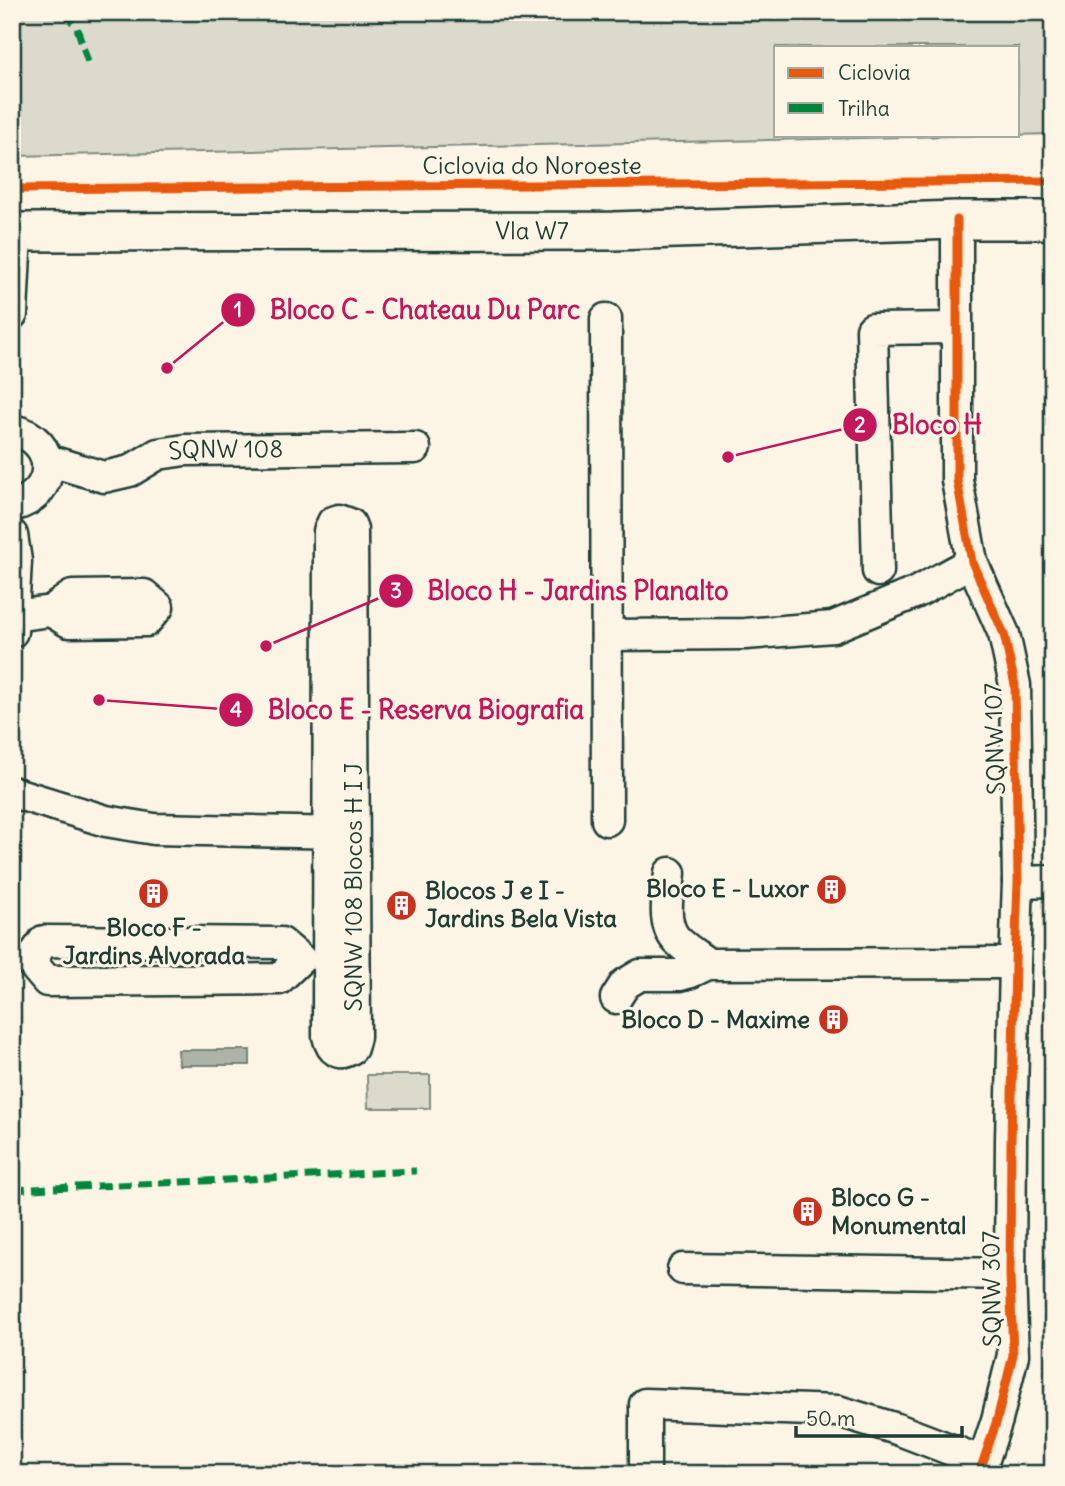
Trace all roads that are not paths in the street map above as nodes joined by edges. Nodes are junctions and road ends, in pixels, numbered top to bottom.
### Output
1 (957, 220) junction
2 (1053, 220) edge
3 (14, 232) edge
4 (12, 314) edge
5 (606, 318) dead end
6 (957, 328) junction
7 (12, 429) edge
8 (415, 448) dead end
9 (47, 460) junction
10 (12, 506) edge
11 (12, 535) edge
12 (972, 562) junction
13 (878, 571) dead end
14 (51, 611) dead end
15 (13, 624) edge
16 (607, 635) junction
17 (12, 792) edge
18 (607, 820) dead end
19 (341, 833) junction
20 (670, 873) dead end
21 (1053, 881) edge
22 (1018, 882) junction
23 (21, 961) edge
24 (1015, 963) junction
25 (708, 964) junction
26 (615, 998) dead end
27 (1011, 1140) joint
28 (683, 1269) dead end
29 (1010, 1274) junction
30 (981, 1468) edge
31 (645, 1474) edge

1 - 2 main road, Vla W7
1 - 3 main road, Vla W7
1 - 6 street, SQNW 107
3 - 4 street
5 - 16 street
6 - 12 street, SQNW 107
6 - 13 street
7 - 9 street
8 - 9 street, SQNW 108
9 - 10 street
11 - 15 street
12 - 16 street
12 - 22 street, SQNW 107
14 - 15 street
16 - 18 street
17 - 19 street
19 - 19 street, SQNW 108 Blocos H I J
19 - 19 street, SQNW 108 Blocos H I J
20 - 25 street
21 - 22 street
22 - 24 street, SQNW 107
23 - 23 street
24 - 25 street
24 - 27 street, SQNW 107
25 - 26 street
27 - 29 street, SQNW 307
28 - 29 street
29 - 30 street, SQNW 307
30 - 31 street, SQNW 307

